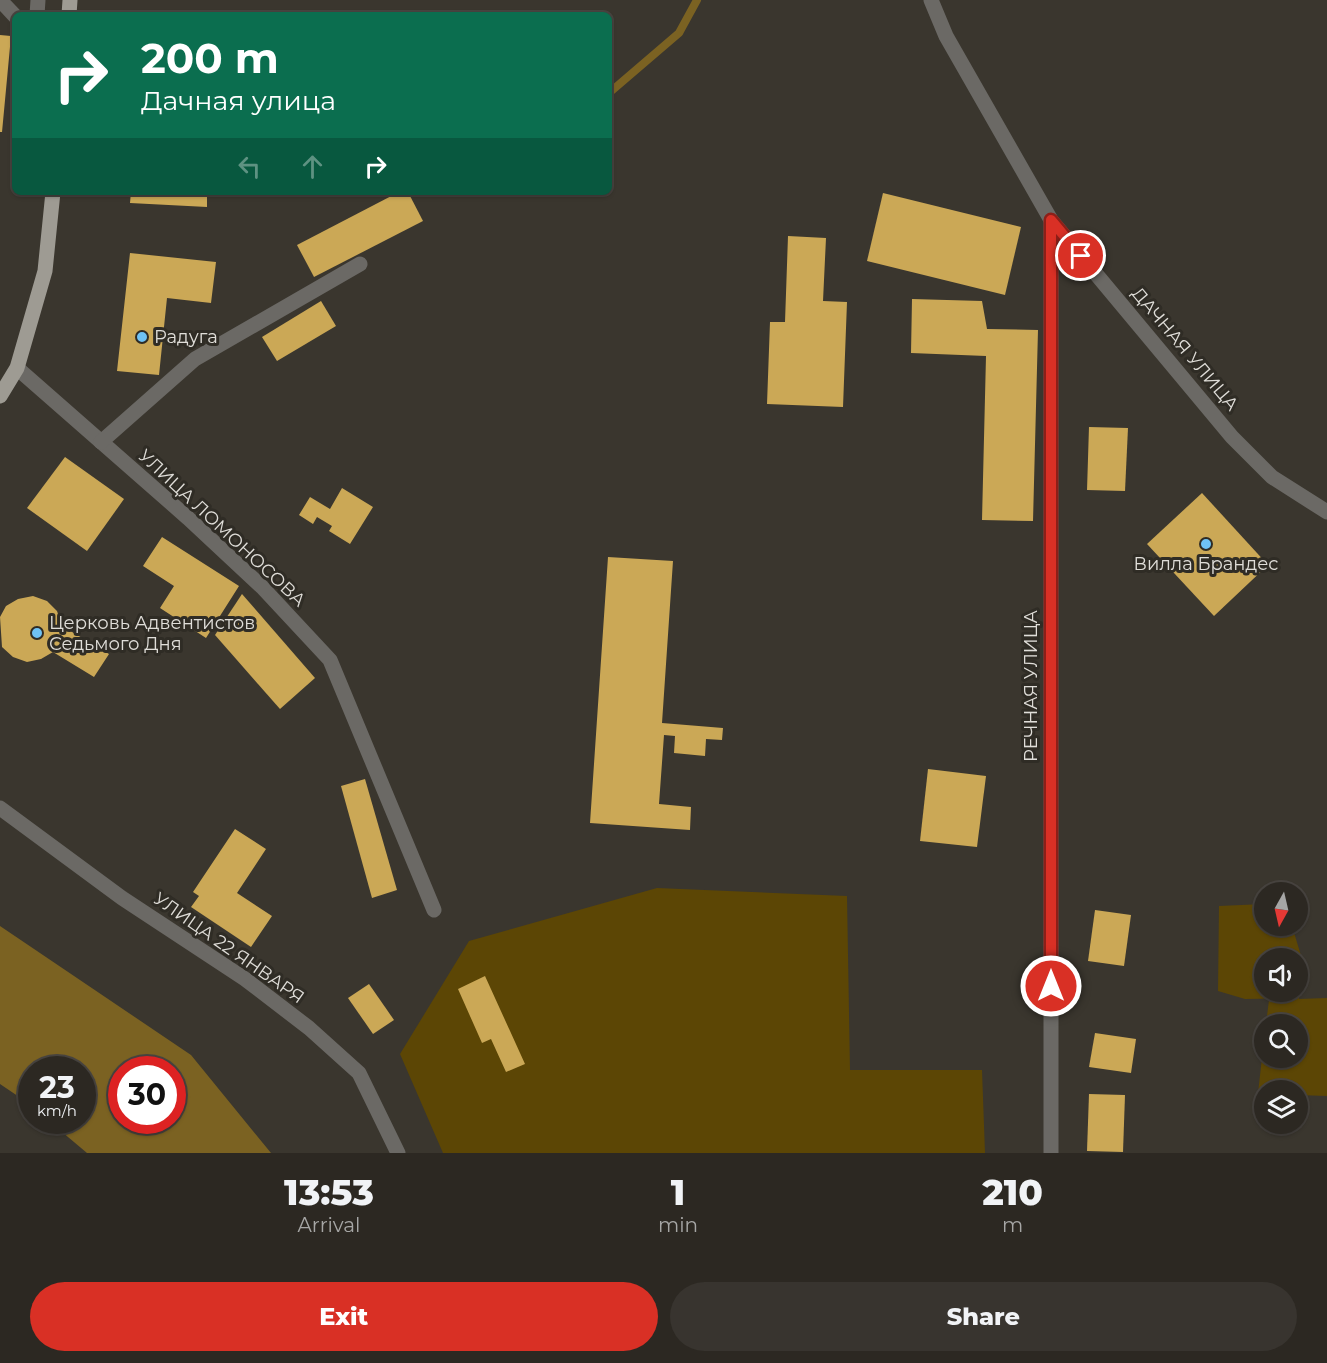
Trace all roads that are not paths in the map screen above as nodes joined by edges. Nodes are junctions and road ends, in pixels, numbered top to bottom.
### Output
1 (0, 0) edge
2 (931, 0) edge
3 (12, 13) edge
4 (53, 195) edge
5 (1051, 220) junction
6 (360, 264) dead end
7 (16, 368) junction
8 (0, 396) edge
9 (101, 442) junction
10 (1327, 512) edge
11 (0, 808) edge
12 (434, 910) dead end
13 (398, 1153) edge
14 (1051, 1153) edge

1 - 3 street
2 - 5 street, ДАЧНАЯ УЛИЦА
4 - 7 main road
5 - 10 street, ДАЧНАЯ УЛИЦА
5 - 14 street, РЕЧНАЯ УЛИЦА
6 - 9 street
7 - 8 main road
7 - 9 street, УЛИЦА ЛОМОНОСОВА
9 - 12 street, УЛИЦА ЛОМОНОСОВА
11 - 13 street, УЛИЦА 22 ЯНВАРЯ

